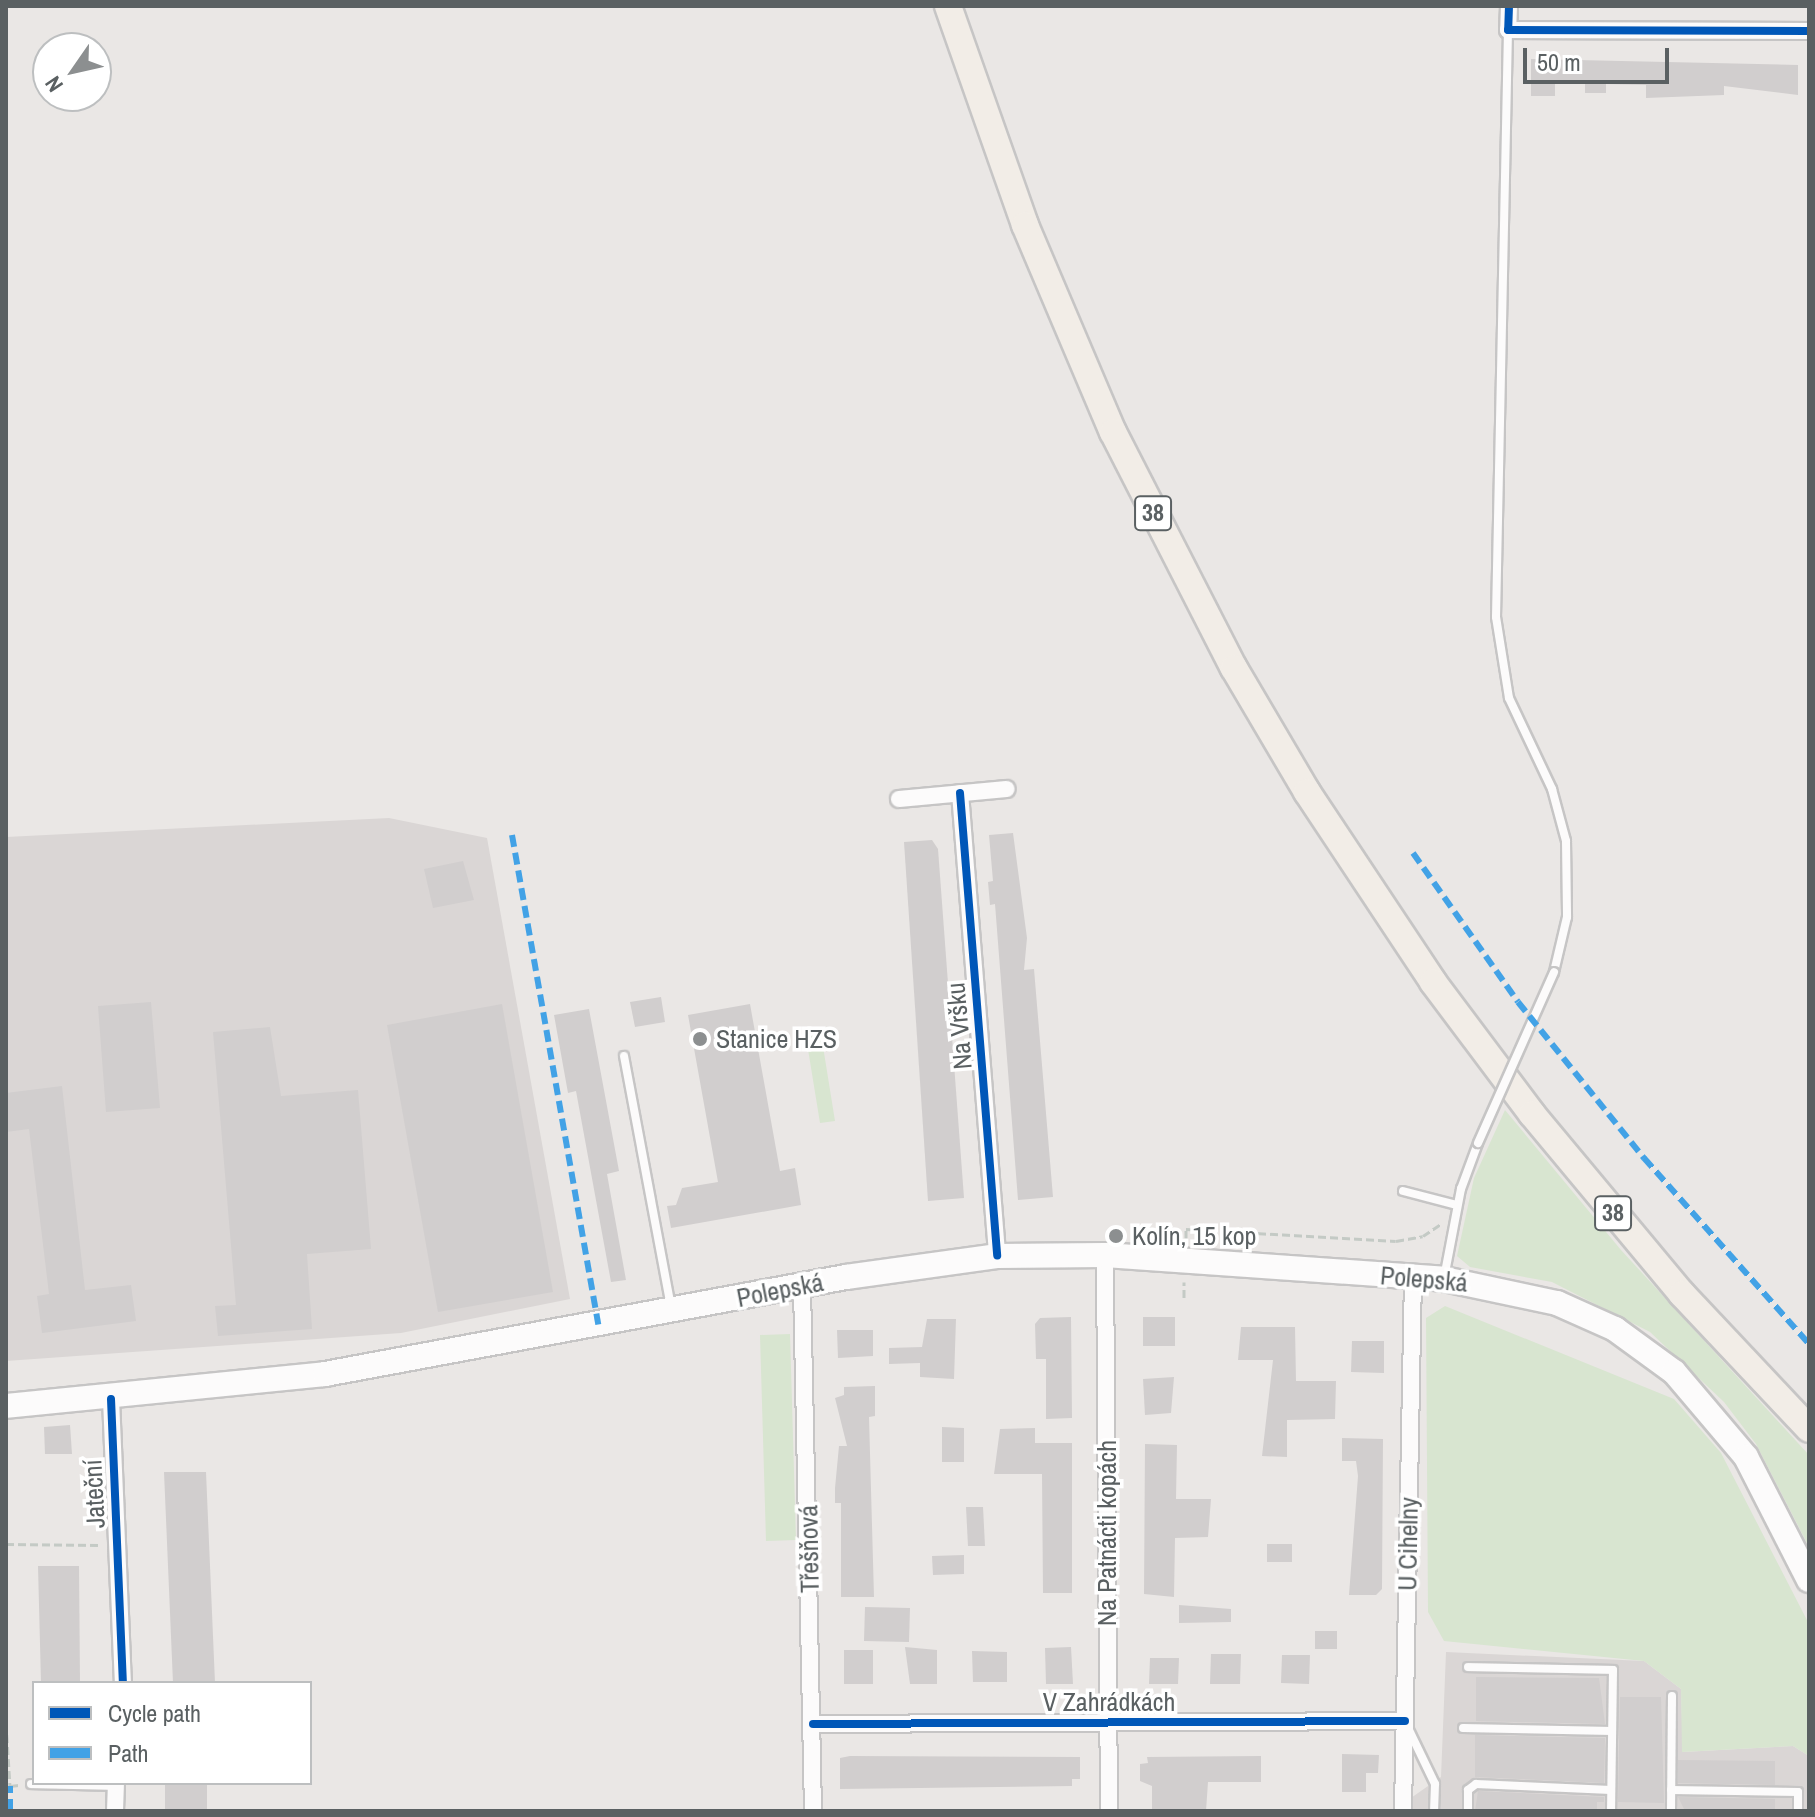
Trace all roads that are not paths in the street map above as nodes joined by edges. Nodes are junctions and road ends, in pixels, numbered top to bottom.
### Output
1 (948, 6) edge
2 (1509, 6) edge
3 (1508, 30) junction
4 (1809, 31) edge
5 (1007, 789) dead end
6 (960, 793) junction
7 (899, 799) dead end
8 (624, 1056) dead end
9 (1403, 1191) dead end
10 (1457, 1205) junction
11 (1105, 1255) junction
12 (997, 1256) junction
13 (1413, 1277) junction
14 (1444, 1279) junction
15 (802, 1286) junction
16 (672, 1311) junction
17 (111, 1399) junction
18 (6, 1406) edge
19 (1809, 1429) edge
20 (1809, 1580) edge
21 (1468, 1667) dead end
22 (123, 1681) edge
23 (1672, 1696) dead end
24 (1405, 1721) junction
25 (1109, 1722) junction
26 (813, 1724) junction
27 (1463, 1728) dead end
28 (1612, 1731) junction
29 (116, 1785) edge
30 (1611, 1790) junction
31 (1671, 1790) junction
32 (115, 1811) edge
33 (813, 1811) edge
34 (1109, 1811) edge
35 (1403, 1811) edge
36 (1434, 1811) edge
37 (1468, 1811) edge
38 (1611, 1811) edge
39 (1671, 1811) edge
40 (1798, 1811) edge

1 - 19 main road, 38
2 - 3 street
3 - 4 street
3 - 10 lane, bridge
5 - 6 street
6 - 7 street
6 - 12 street, Na Vršku
8 - 16 lane
9 - 10 lane
10 - 14 lane
11 - 12 main road, Polepská
11 - 13 main road, Polepská
11 - 25 street, Na Patnácti kopách
12 - 15 main road, Polepská
13 - 14 main road, Polepská
13 - 24 street, U Cihelny
14 - 20 main road, Polepská
15 - 16 main road, Polepská
15 - 26 street, Třešňová
16 - 17 main road, Polepská
17 - 18 main road, Polepská
17 - 22 street, Jateční
21 - 28 lane
23 - 31 lane
24 - 25 street, V Zahrádkách
24 - 35 street, U Cihelny
24 - 36 lane
25 - 26 street, V Zahrádkách
25 - 34 street, Na Patnácti kopách
26 - 33 street, Třešňová
27 - 28 lane
28 - 30 lane
29 - 32 street
30 - 37 lane
30 - 38 lane
31 - 39 lane
31 - 40 lane

